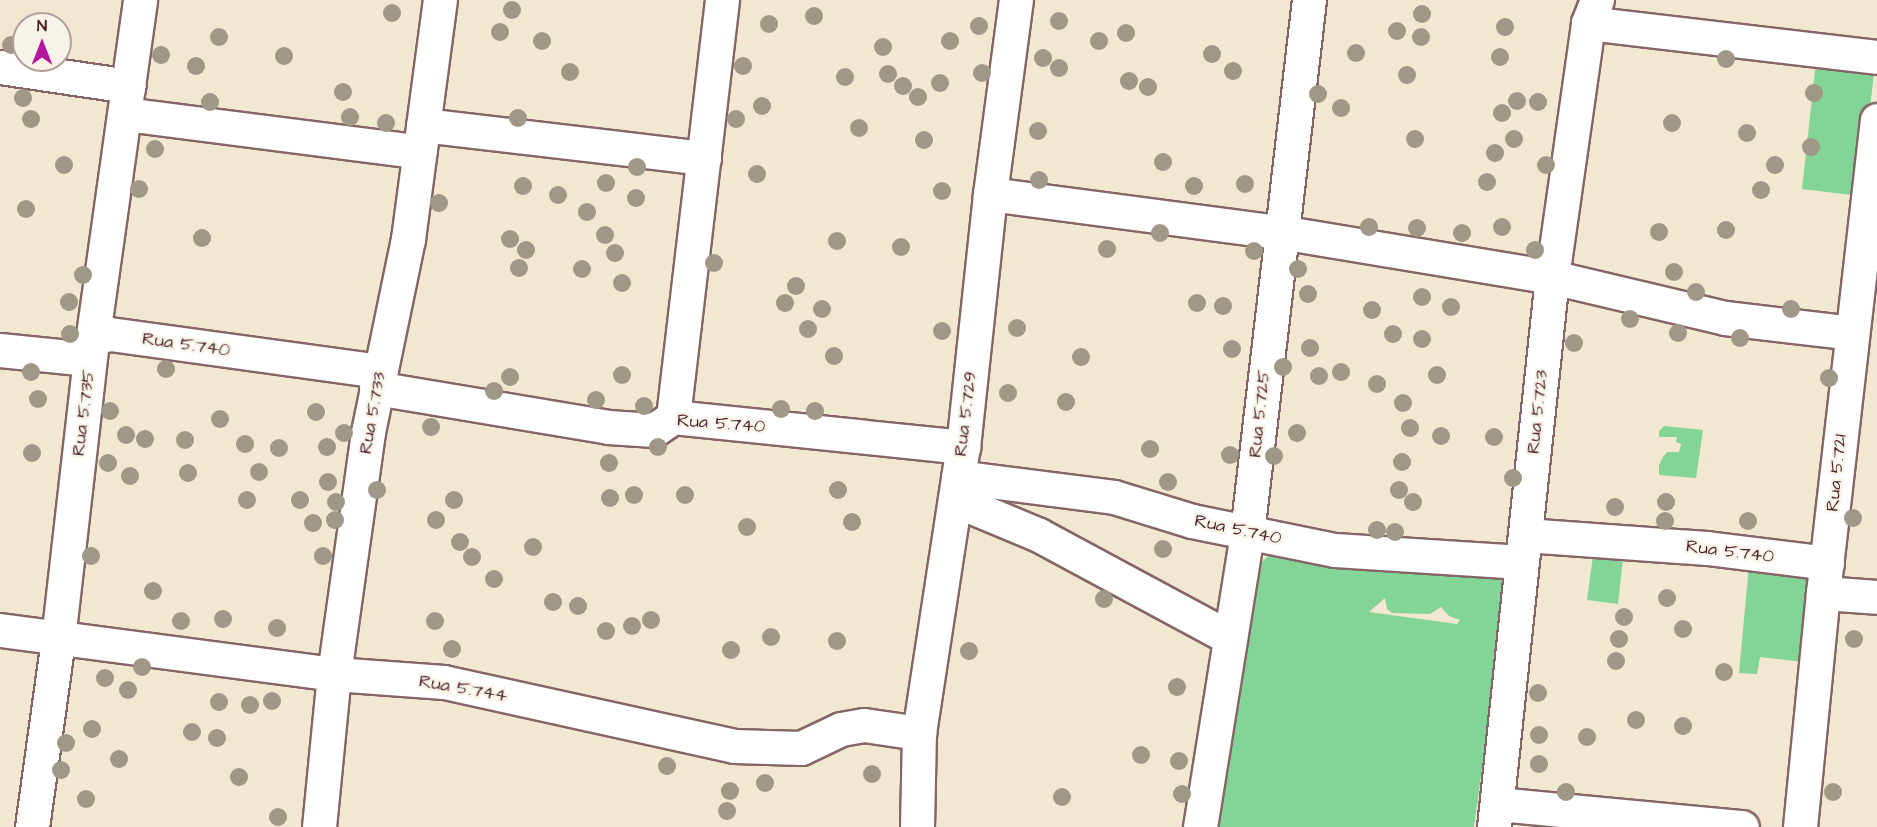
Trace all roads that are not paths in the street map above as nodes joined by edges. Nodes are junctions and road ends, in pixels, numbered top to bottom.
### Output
1 (140, 0) edge
2 (440, 0) edge
3 (722, 0) edge
4 (1016, 0) edge
5 (1308, 0) edge
6 (1593, 12) edge
7 (1877, 57) edge
8 (0, 67) edge
9 (127, 100) junction
10 (1877, 120) edge
11 (422, 139) junction
12 (704, 158) junction
13 (990, 194) junction
14 (1280, 232) junction
15 (1552, 277) junction
16 (1862, 316) edge
17 (92, 342) junction
18 (0, 350) edge
19 (378, 379) junction
20 (673, 417) junction
21 (959, 475) junction
22 (1247, 533) junction
23 (1524, 549) junction
24 (1825, 578) junction
25 (1877, 597) edge
26 (0, 630) edge
27 (1230, 638) junction
28 (58, 639) junction
29 (334, 674) junction
30 (919, 733) junction
31 (1495, 815) edge
32 (32, 827) edge
33 (319, 827) edge
34 (917, 827) edge
35 (1200, 827) edge
36 (1742, 827) edge
37 (1800, 827) edge

1 - 9 street, Rua 5.735
2 - 11 street, Rua 5.733
3 - 12 street
4 - 13 street, Rua 5.729
5 - 14 street, Rua 5.725
6 - 7 street
6 - 15 street, Rua 5.723
8 - 9 street
9 - 11 street
9 - 17 street, Rua 5.735
10 - 16 street, Rua 5.721
11 - 12 street
11 - 19 street, Rua 5.733
12 - 20 street
13 - 14 street
13 - 21 street, Rua 5.729
14 - 15 street
14 - 22 street, Rua 5.725
15 - 16 street
15 - 23 street, Rua 5.723
16 - 24 street, Rua 5.721
17 - 18 street, Rua 5.740
17 - 19 street, Rua 5.740
17 - 28 street, Rua 5.735
19 - 20 street, Rua 5.740
19 - 29 street, Rua 5.733
20 - 21 street, Rua 5.740
21 - 22 street, Rua 5.740
21 - 27 street
21 - 30 street, Rua 5.729
22 - 23 street, Rua 5.740
22 - 27 street, Rua 5.725
23 - 24 street, Rua 5.740
23 - 31 street, Rua 5.723
24 - 25 street, Rua 5.740
24 - 37 street, Rua 5.721
26 - 28 street, Rua 5.744
27 - 35 street, Rua 5.725
28 - 29 street, Rua 5.744
28 - 32 street, Rua 5.735
29 - 30 street, Rua 5.744
29 - 33 street, Rua 5.733
30 - 34 street, Rua 5.729
31 - 36 street

